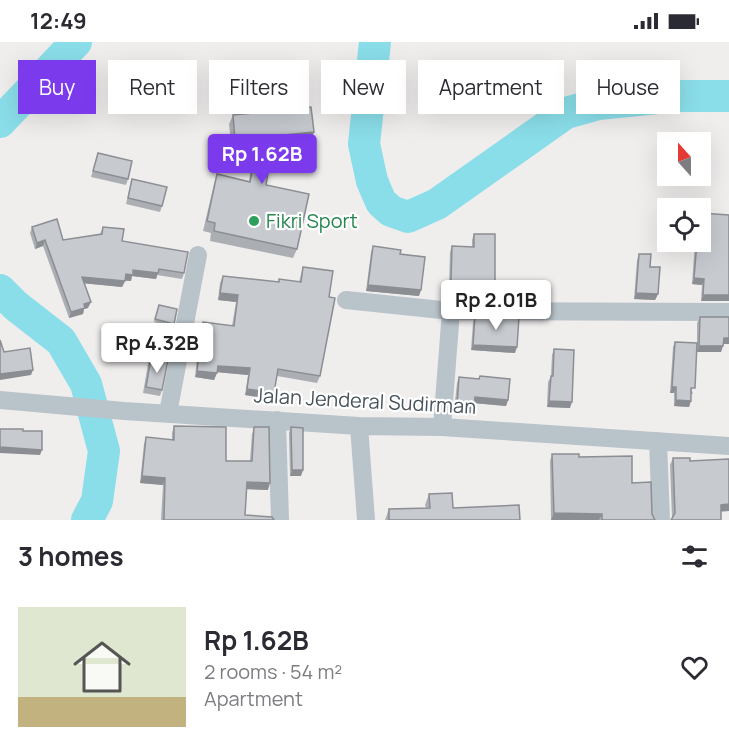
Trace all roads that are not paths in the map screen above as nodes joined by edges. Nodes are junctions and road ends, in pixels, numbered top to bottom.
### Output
1 (198, 255) dead end
2 (346, 300) dead end
3 (451, 310) junction
4 (729, 312) edge
5 (0, 400) edge
6 (168, 413) junction
7 (278, 420) junction
8 (359, 426) junction
9 (442, 427) junction
10 (658, 441) junction
11 (729, 446) edge
12 (280, 520) edge
13 (366, 520) edge
14 (661, 520) edge

1 - 6 street
2 - 3 street
3 - 4 street
3 - 9 street
5 - 6 street, Jalan Jenderal Sudirman
6 - 7 street, Jalan Jenderal Sudirman
7 - 8 street, Jalan Jenderal Sudirman
7 - 12 street
8 - 9 street, Jalan Jenderal Sudirman
8 - 13 street
9 - 10 street, Jalan Jenderal Sudirman
10 - 11 street, Jalan Jenderal Sudirman
10 - 14 street

